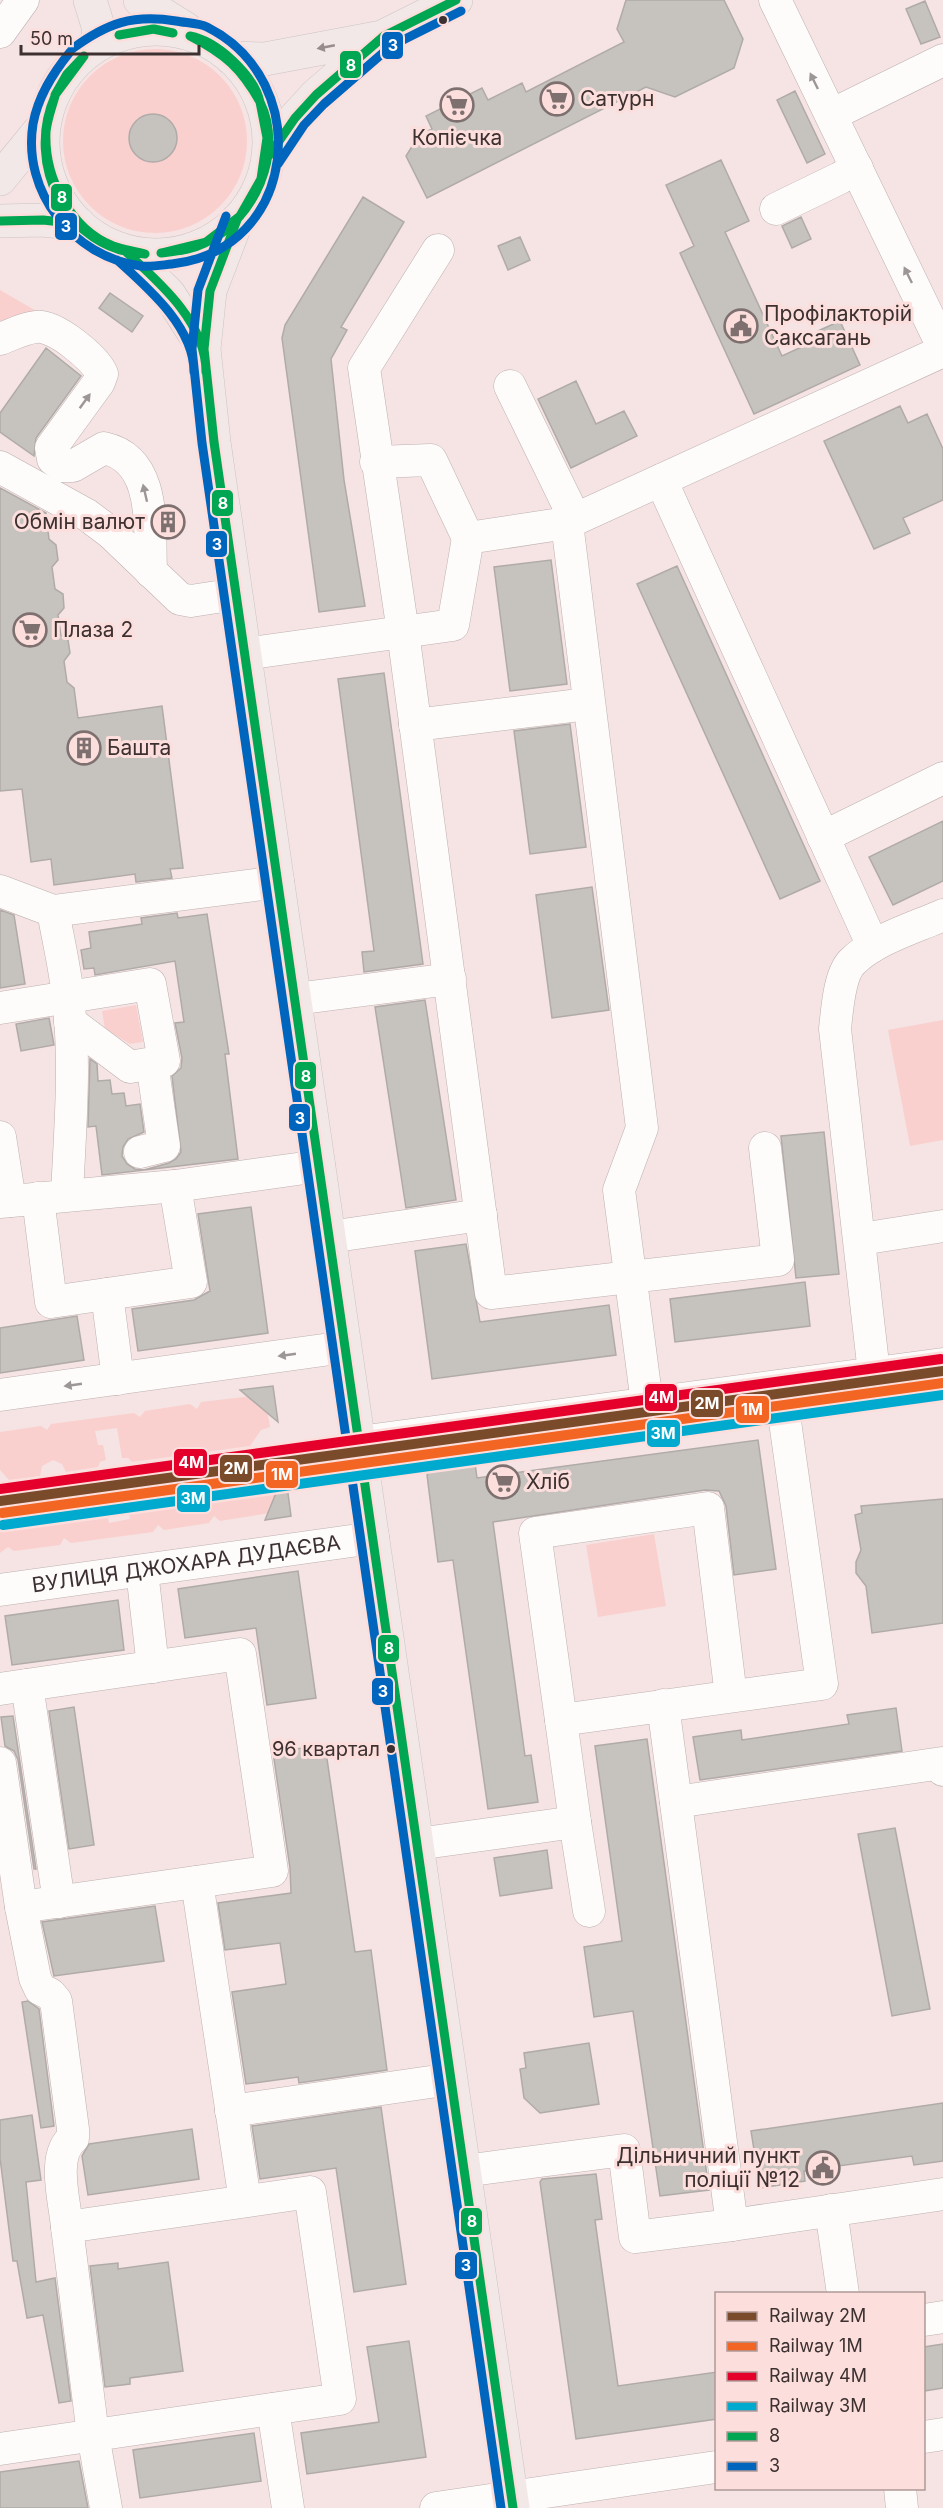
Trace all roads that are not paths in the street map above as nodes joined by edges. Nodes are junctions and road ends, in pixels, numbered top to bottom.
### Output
1 (23, 0) edge
2 (90, 0) edge
3 (140, 0) edge
4 (456, 0) edge
5 (775, 0) edge
6 (0, 32) edge
7 (384, 36) junction
8 (200, 38) junction
9 (99, 44) junction
10 (231, 58) junction
11 (943, 60) edge
12 (831, 115) junction
13 (44, 125) junction
14 (268, 157) junction
15 (857, 168) junction
16 (0, 178) edge
17 (776, 209) dead end
18 (237, 220) junction
19 (0, 221) edge
20 (79, 224) junction
21 (438, 250) dead end
22 (125, 251) junction
23 (0, 339) edge
24 (943, 346) edge
25 (204, 349) junction
26 (943, 351) edge
27 (510, 386) dead end
28 (376, 462) junction
29 (0, 467) edge
30 (661, 480) junction
31 (571, 521) junction
32 (468, 537) junction
33 (151, 572) junction
34 (236, 594) junction
35 (403, 632) junction
36 (244, 654) junction
37 (588, 704) junction
38 (416, 725) junction
39 (943, 778) edge
40 (823, 837) junction
41 (278, 882) junction
42 (0, 891) edge
43 (52, 911) junction
44 (943, 915) edge
45 (873, 946) junction
46 (450, 979) junction
47 (295, 999) junction
48 (0, 1008) edge
49 (69, 1009) junction
50 (152, 1063) junction
51 (0, 1137) edge
52 (765, 1148) dead end
53 (140, 1152) dead end
54 (320, 1166) junction
55 (175, 1186) junction
56 (29, 1199) edge
57 (481, 1215) junction
58 (943, 1226) edge
59 (329, 1237) junction
60 (861, 1239) junction
61 (630, 1276) junction
62 (107, 1294) junction
63 (345, 1347) junction
64 (943, 1364) edge
65 (874, 1373) junction
66 (118, 1379) junction
67 (780, 1386) junction
68 (0, 1395) edge
69 (648, 1403) junction
70 (359, 1442) junction
71 (373, 1538) junction
72 (142, 1571) junction
73 (0, 1590) edge
74 (153, 1666) junction
75 (14, 1687) edge
76 (731, 1696) junction
77 (663, 1705) junction
78 (561, 1720) junction
79 (943, 1770) edge
80 (1, 1776) edge
81 (676, 1802) junction
82 (575, 1822) junction
83 (417, 1844) junction
84 (197, 1882) junction
85 (59, 1902) junction
86 (21, 1907) junction
87 (589, 1911) dead end
88 (451, 2079) junction
89 (231, 2111) junction
90 (464, 2171) junction
91 (943, 2194) edge
92 (245, 2201) junction
93 (831, 2210) junction
94 (732, 2225) junction
95 (67, 2227) junction
96 (843, 2292) edge
97 (943, 2317) edge
98 (925, 2320) edge
99 (273, 2409) junction
100 (943, 2434) edge
101 (93, 2435) junction
102 (925, 2437) edge
103 (0, 2449) edge
104 (715, 2467) edge
105 (900, 2490) edge
106 (512, 2502) edge
107 (106, 2508) edge
108 (288, 2508) edge
109 (436, 2508) edge
110 (902, 2508) edge

1 - 6 street
2 - 9 main road
3 - 8 main road
4 - 7 main road
12 -> 5 street
7 -> 10 main road
7 - 14 main road
8 - 9 main road
8 - 10 main road
9 - 13 main road
10 - 14 main road
11 - 12 street
12 - 15 street
13 - 16 main road
13 - 20 main road
14 - 18 main road
15 - 17 street
24 -> 15 street
18 - 22 main road
18 - 25 main road
19 - 20 main road
20 - 22 main road
21 - 28 street
22 - 25 main road
33 -> 23 street
25 - 34 main road
26 - 30 street
27 - 31 street
28 - 32 street
28 - 35 street
29 - 33 street
30 - 31 street
30 - 40 street
31 - 32 street
31 - 37 street
32 - 35 street
33 - 34 street
34 - 36 main road
35 - 36 street
35 - 38 street
36 - 41 main road
37 - 38 street
37 - 61 street
38 - 46 street
39 - 40 street
40 - 45 street
41 - 43 street
41 - 47 main road
42 - 43 street
43 - 49 street
44 - 45 street
45 - 60 street
46 - 47 street
46 - 57 street
47 - 54 main road
48 - 49 street
49 - 50 street
49 - 50 street
49 - 56 street
50 - 53 street
51 - 56 street
52 - 61 street
54 - 55 street
54 - 59 main road
55 - 56 street
55 - 62 street
56 - 62 street
57 - 59 street
57 - 61 street
58 - 60 street
59 - 63 main road
60 - 65 street
61 - 69 street
62 - 66 street
63 -> 66 street
63 - 70 main road
64 - 65 street
65 - 67 street
66 -> 68 street
67 - 69 street
67 - 76 street
69 - 70 street
70 - 71 main road
71 - 72 street, ВУЛИЦЯ ДЖОХАРА ДУДАЄВА
71 - 83 main road
72 - 73 street, ВУЛИЦЯ ДЖОХАРА ДУДАЄВА
72 - 74 street
74 - 75 street
74 - 84 street
75 - 85 street
76 - 77 street
76 - 78 street
77 - 78 street
77 - 81 street
78 - 82 street
79 - 81 street
80 - 86 street
81 - 94 street
82 - 83 street
82 - 87 street
83 - 88 main road
84 - 85 street
84 - 89 street
85 - 86 street
86 - 95 street
88 - 89 street
88 - 90 main road
89 - 92 street
90 - 94 street
90 - 106 main road
91 - 93 street
92 - 95 street
92 - 99 street
93 - 94 street
93 - 96 street
95 - 101 street
97 - 98 street
99 - 101 street
99 - 108 street
100 - 102 street
101 - 103 street
101 - 107 street
104 - 106 street
105 - 110 street
106 - 109 street

